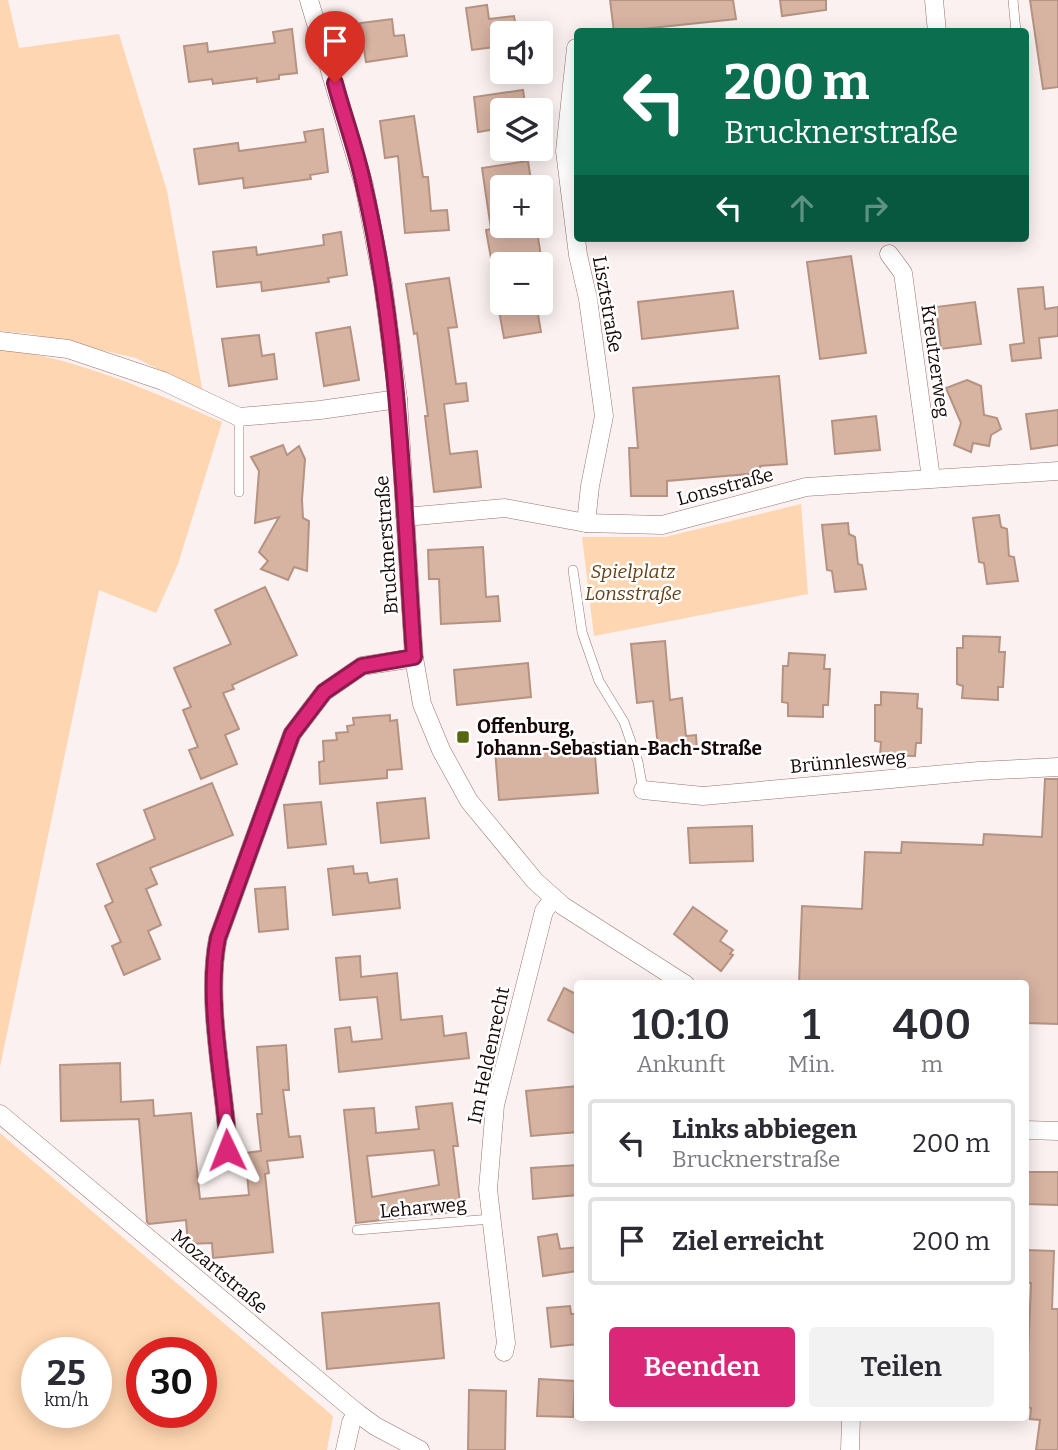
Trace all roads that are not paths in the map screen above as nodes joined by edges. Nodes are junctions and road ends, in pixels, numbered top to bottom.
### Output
1 (309, 0) edge
2 (934, 0) edge
3 (1013, 0) edge
4 (937, 28) edge
5 (1016, 28) edge
6 (574, 67) edge
7 (574, 224) edge
8 (576, 242) edge
9 (889, 254) dead end
10 (0, 341) edge
11 (398, 398) junction
12 (239, 417) junction
13 (1058, 471) edge
14 (931, 478) junction
15 (239, 492) dead end
16 (405, 517) junction
17 (586, 523) junction
18 (573, 570) dead end
19 (414, 657) junction
20 (1058, 767) edge
21 (643, 790) joint
22 (554, 898) junction
23 (679, 980) edge
24 (0, 1114) edge
25 (1029, 1130) edge
26 (1058, 1131) edge
27 (223, 1160) dead end
28 (491, 1219) junction
29 (357, 1230) dead end
30 (504, 1352) dead end
31 (356, 1412) junction
32 (851, 1421) edge
33 (345, 1450) edge
34 (420, 1450) edge
35 (850, 1450) edge

1 - 11 street, Brucknerstraße
2 - 4 street
3 - 5 lane
6 - 7 street, Lisztstraße
8 - 17 street, Lisztstraße
9 - 14 street, Kreutzerweg
10 - 12 street
11 - 12 street
11 - 16 street, Brucknerstraße
12 - 15 lane
13 - 14 street, Lonsstraße
14 - 17 street, Lonsstraße
16 - 17 street, Lonsstraße
16 - 19 street, Brucknerstraße
18 - 21 lane
19 - 22 street, Brucknerstraße
19 - 27 street
20 - 21 street, Brünnlesweg
22 - 23 street, Brucknerstraße
22 - 28 street, Im Heldenrecht
24 - 31 street, Mozartstraße
25 - 26 street
28 - 29 lane, Leharweg
28 - 30 street, Im Heldenrecht
31 - 33 street
31 - 34 street, Mozartstraße
32 - 35 street

